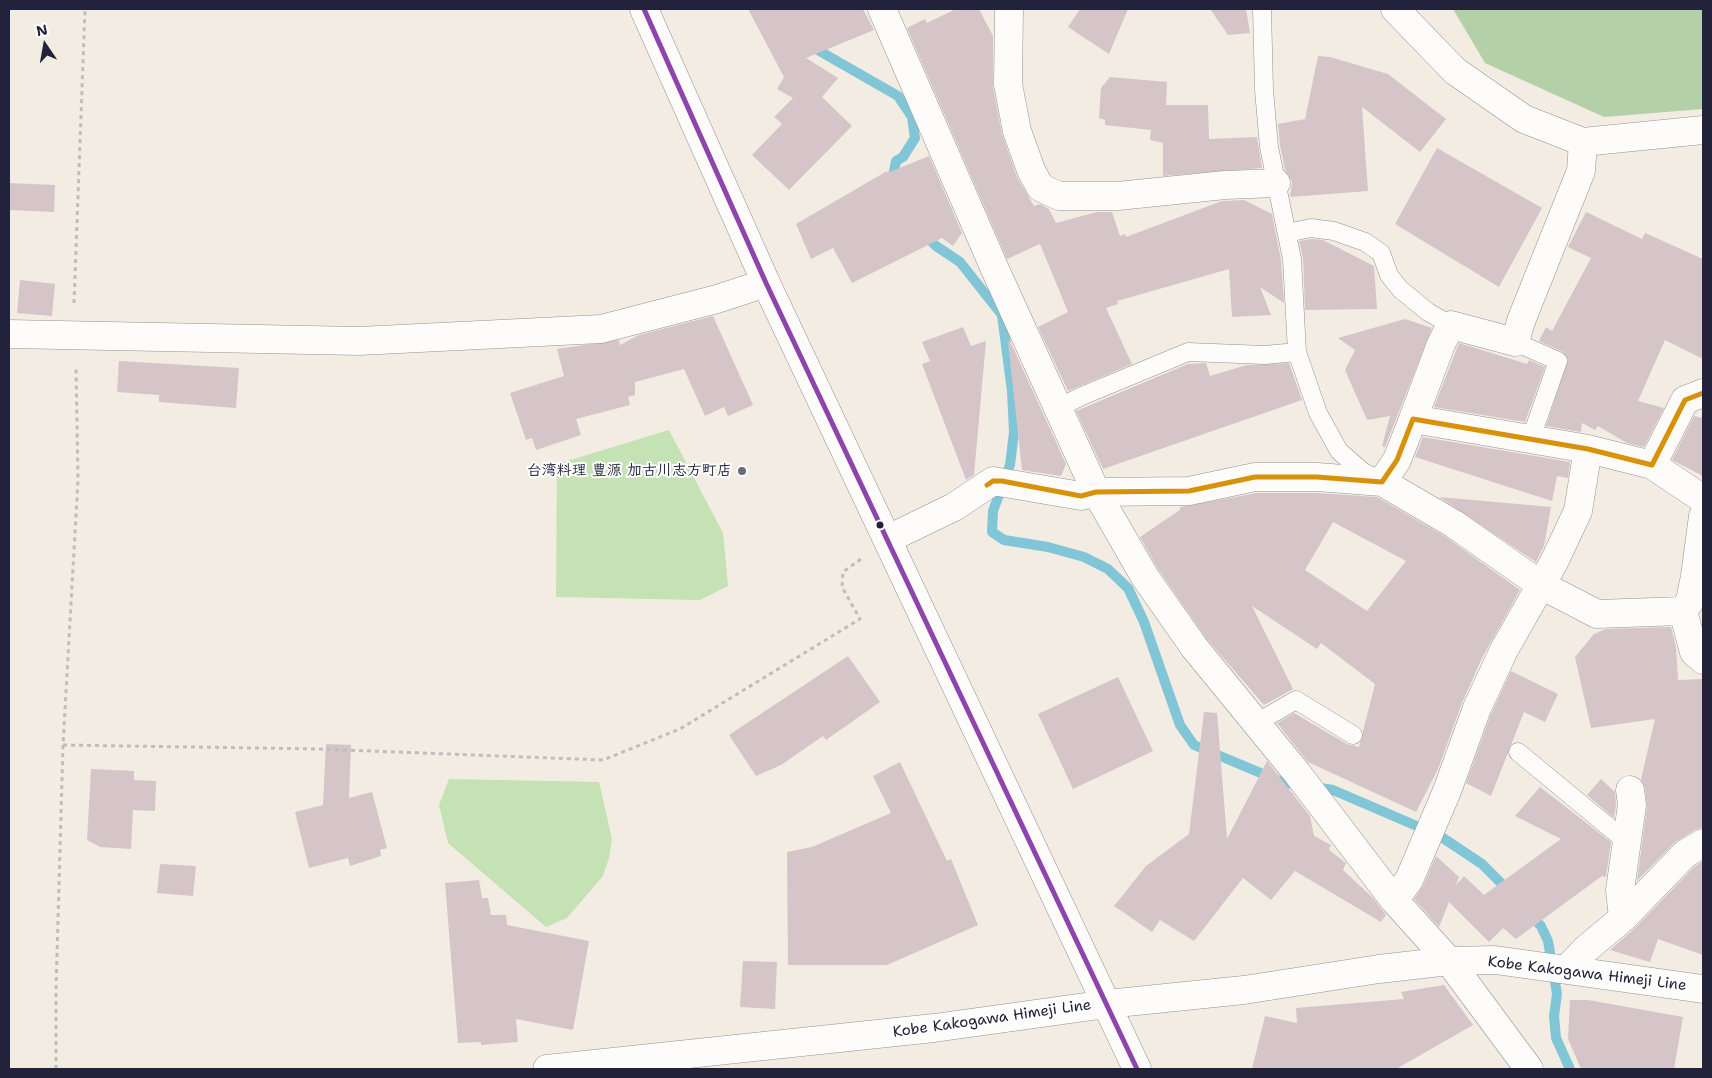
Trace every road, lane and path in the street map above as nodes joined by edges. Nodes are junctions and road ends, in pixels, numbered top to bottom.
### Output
1 (85, 9) edge
2 (644, 9) edge
3 (882, 9) edge
4 (1009, 9) edge
5 (1262, 9) edge
6 (1395, 9) edge
7 (1703, 130) edge
8 (1583, 142) junction
9 (1276, 183) junction
10 (1287, 233) junction
11 (766, 283) junction
12 (1451, 325) junction
13 (9, 334) edge
14 (75, 335) junction
15 (1515, 342) junction
16 (1297, 352) junction
17 (1703, 392) edge
18 (1058, 408) junction
19 (1412, 418) junction
20 (1531, 438) junction
21 (1588, 449) junction
22 (1652, 465) junction
23 (1382, 482) junction
24 (1096, 492) junction
25 (1703, 499) edge
26 (1703, 516) edge
27 (888, 539) junction
28 (1699, 576) edge
29 (1541, 584) junction
30 (1683, 610) junction
31 (1703, 660) edge
32 (1256, 723) junction
33 (1353, 735) dead end
34 (64, 745) junction
35 (1518, 752) dead end
36 (1630, 790) dead end
37 (1627, 842) junction
38 (1703, 843) edge
39 (1394, 900) junction
40 (1623, 918) junction
41 (1449, 961) junction
42 (1557, 968) junction
43 (1703, 989) edge
44 (1107, 1004) junction
45 (56, 1069) edge
46 (548, 1069) edge
47 (1136, 1069) edge
48 (1529, 1069) edge

1 - 14 path
2 - 11 street
3 - 18 street
4 - 9 street
5 - 9 lane
6 - 8 street
7 - 8 street
8 - 15 street
9 - 10 lane
10 - 12 lane
10 - 16 lane
11 - 14 street
11 - 27 street
12 - 15 street
12 - 19 street
13 - 14 street
14 - 34 path
15 - 20 lane
16 - 18 lane
16 - 23 lane
17 - 22 street
18 - 24 street
19 - 20 street
19 - 23 street
20 - 21 street
21 - 22 street
21 - 29 street
22 - 25 street
23 - 24 street
23 - 29 street
24 - 27 street
24 - 32 street
26 - 28 street
27 - 34 path
27 - 44 street
28 - 30 street
29 - 30 street
29 - 39 street
30 - 31 street
32 - 33 lane
32 - 39 street
34 - 45 path
35 - 37 lane
36 - 37 street
37 - 40 street
38 - 40 street
39 - 41 street
40 - 42 street
41 - 42 street, Kobe Kakogawa Himeji Line
41 - 44 street, Kobe Kakogawa Himeji Line
41 - 48 street
42 - 43 street, Kobe Kakogawa Himeji Line
44 - 46 street, Kobe Kakogawa Himeji Line
44 - 47 street

